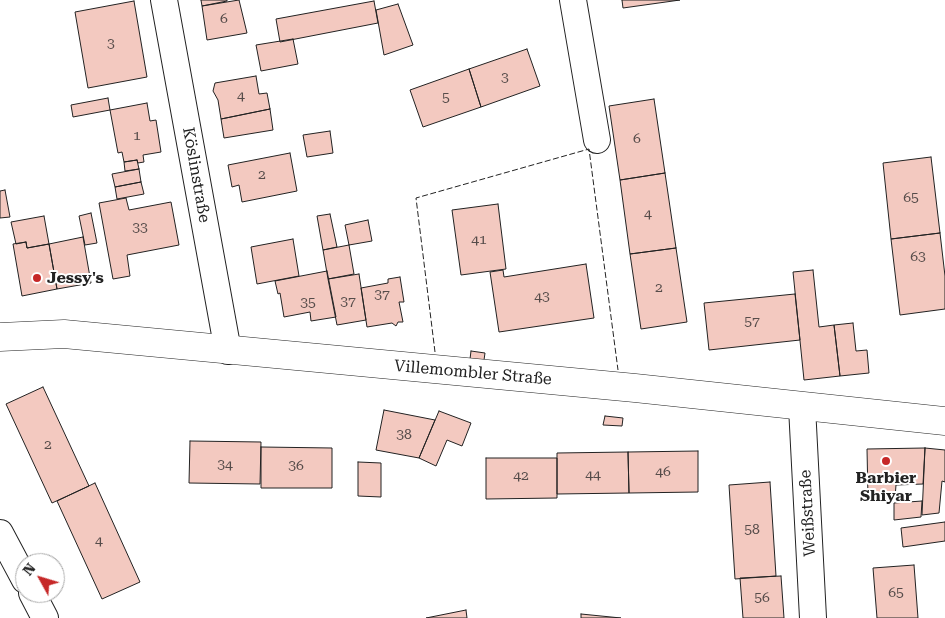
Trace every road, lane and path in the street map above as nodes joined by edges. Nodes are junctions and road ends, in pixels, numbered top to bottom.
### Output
1 (164, 0) edge
2 (573, 0) edge
3 (598, 140) dead end
4 (0, 337) edge
5 (228, 351) junction
6 (802, 407) junction
7 (945, 421) edge
8 (0, 533) edge
9 (15, 561) edge
10 (37, 603) edge
11 (45, 618) edge
12 (813, 618) edge

1 - 5 street, Köslinstraße
2 - 3 street
4 - 5 street, Villemombler Straße
5 - 6 street, Villemombler Straße
6 - 7 street, Villemombler Straße
6 - 12 street, Weißstraße
8 - 9 street
10 - 11 street

